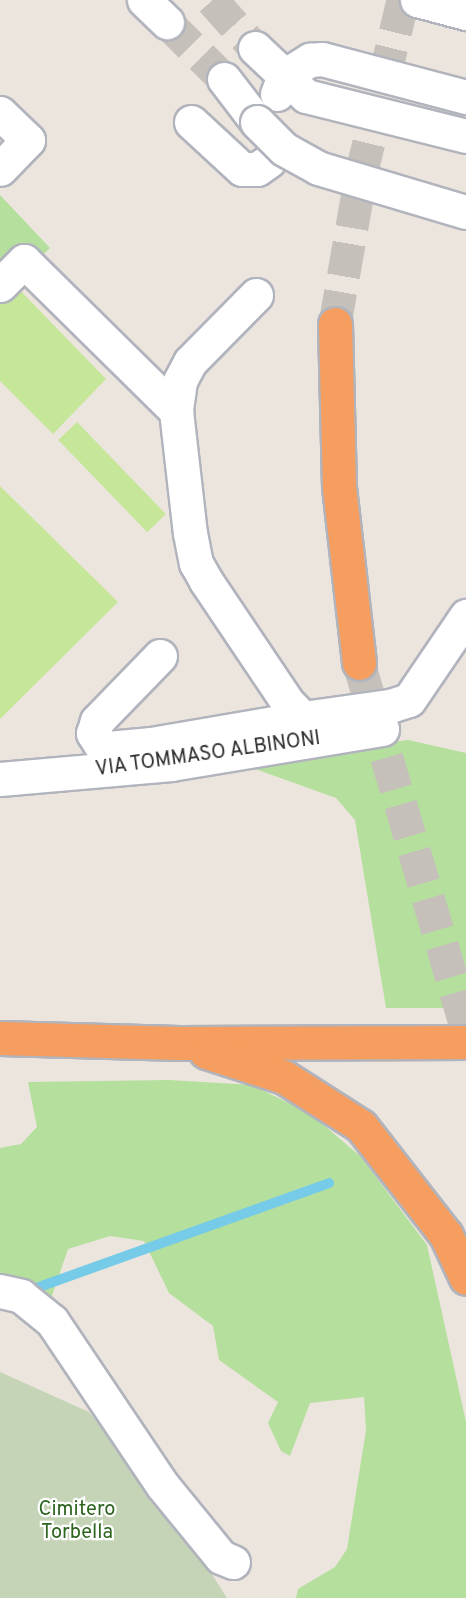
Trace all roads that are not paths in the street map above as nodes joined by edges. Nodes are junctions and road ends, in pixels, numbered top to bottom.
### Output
1 (144, 0) edge
2 (417, 0) edge
3 (466, 13) edge
4 (167, 22) tunnel mouth
5 (255, 48) tunnel mouth
6 (224, 79) tunnel mouth
7 (280, 85) junction
8 (466, 97) edge
9 (11, 122) edge
10 (191, 122) dead end
11 (466, 136) edge
12 (269, 161) dead end
13 (0, 169) edge
14 (466, 212) edge
15 (0, 285) edge
16 (256, 295) dead end
17 (335, 324) tunnel mouth
18 (176, 411) junction
19 (466, 616) edge
20 (160, 656) dead end
21 (359, 663) tunnel mouth
22 (400, 704) junction
23 (303, 718) junction
24 (0, 779) edge
25 (0, 1038) edge
26 (466, 1042) edge
27 (178, 1043) junction
28 (466, 1278) edge
29 (0, 1291) edge
30 (233, 1562) dead end

1 - 4 street
2 - 3 street
5 - 7 street
6 - 14 street, bridge
7 - 8 street
7 - 11 street
9 - 13 street
10 - 12 street
15 - 18 street
16 - 18 street, VIA TOMMASO ALBINONI
17 - 21 highway
18 - 23 street, VIA TOMMASO ALBINONI
19 - 22 street, VIA TOMMASO ALBINONI
20 - 23 street, VIA TOMMASO ALBINONI
22 - 23 street, VIA TOMMASO ALBINONI
22 - 24 street, VIA TOMMASO ALBINONI
25 - 27 highway
26 - 27 highway
27 - 28 highway
29 - 30 street

